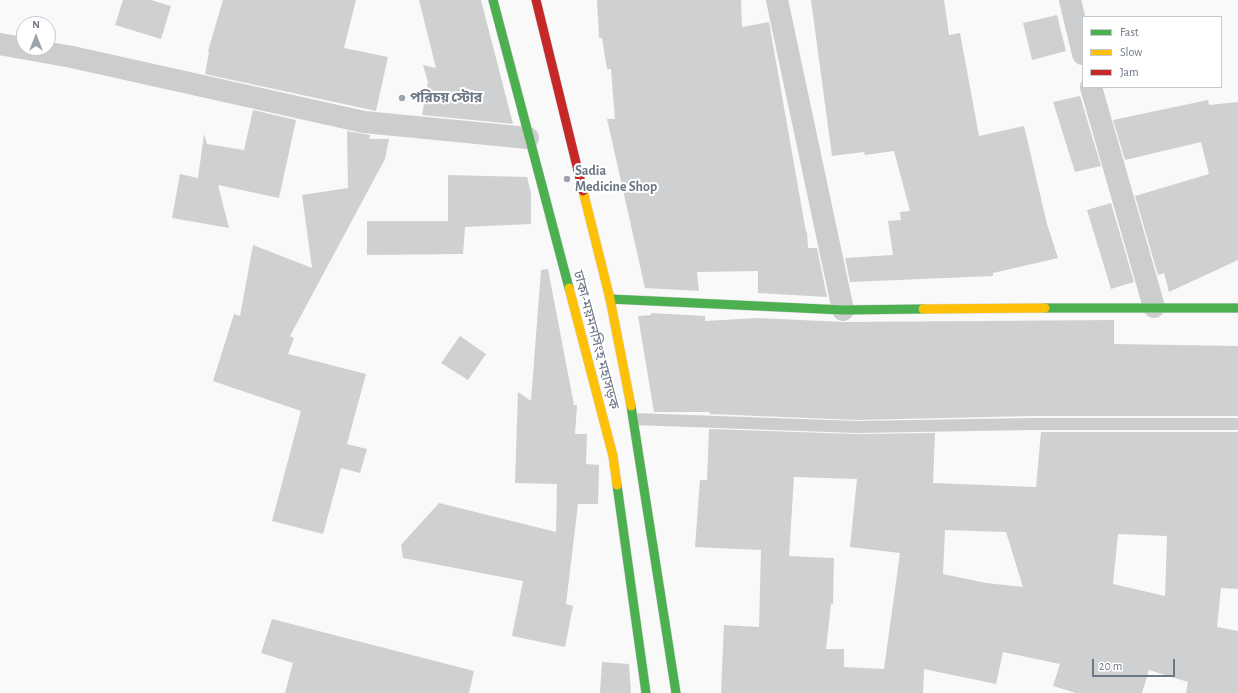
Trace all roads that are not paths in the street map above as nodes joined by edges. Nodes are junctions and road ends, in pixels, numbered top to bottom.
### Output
1 (493, 0) edge
2 (536, 0) edge
3 (777, 0) edge
4 (1070, 0) edge
5 (0, 44) edge
6 (1082, 50) edge
7 (1091, 88) edge
8 (528, 138) junction
9 (610, 299) junction
10 (1154, 307) junction
11 (1238, 308) edge
12 (844, 310) junction
13 (634, 420) junction
14 (1238, 424) edge
15 (646, 693) edge
16 (676, 693) edge

1 - 8 main road, ঢাকা-ময়মনসিংহ মহাসড়ক
2 - 9 main road, ঢাকা-ময়মনসিংহ মহাসড়ক
3 - 12 street
4 - 6 street
5 - 8 street
7 - 10 street
8 - 15 main road, ঢাকা-ময়মনসিংহ মহাসড়ক
9 - 12 main road
9 - 13 main road, ঢাকা-ময়মনসিংহ মহাসড়ক
10 - 11 main road
10 - 12 main road
13 - 14 lane
13 - 16 main road, ঢাকা-ময়মনসিংহ মহাসড়ক

